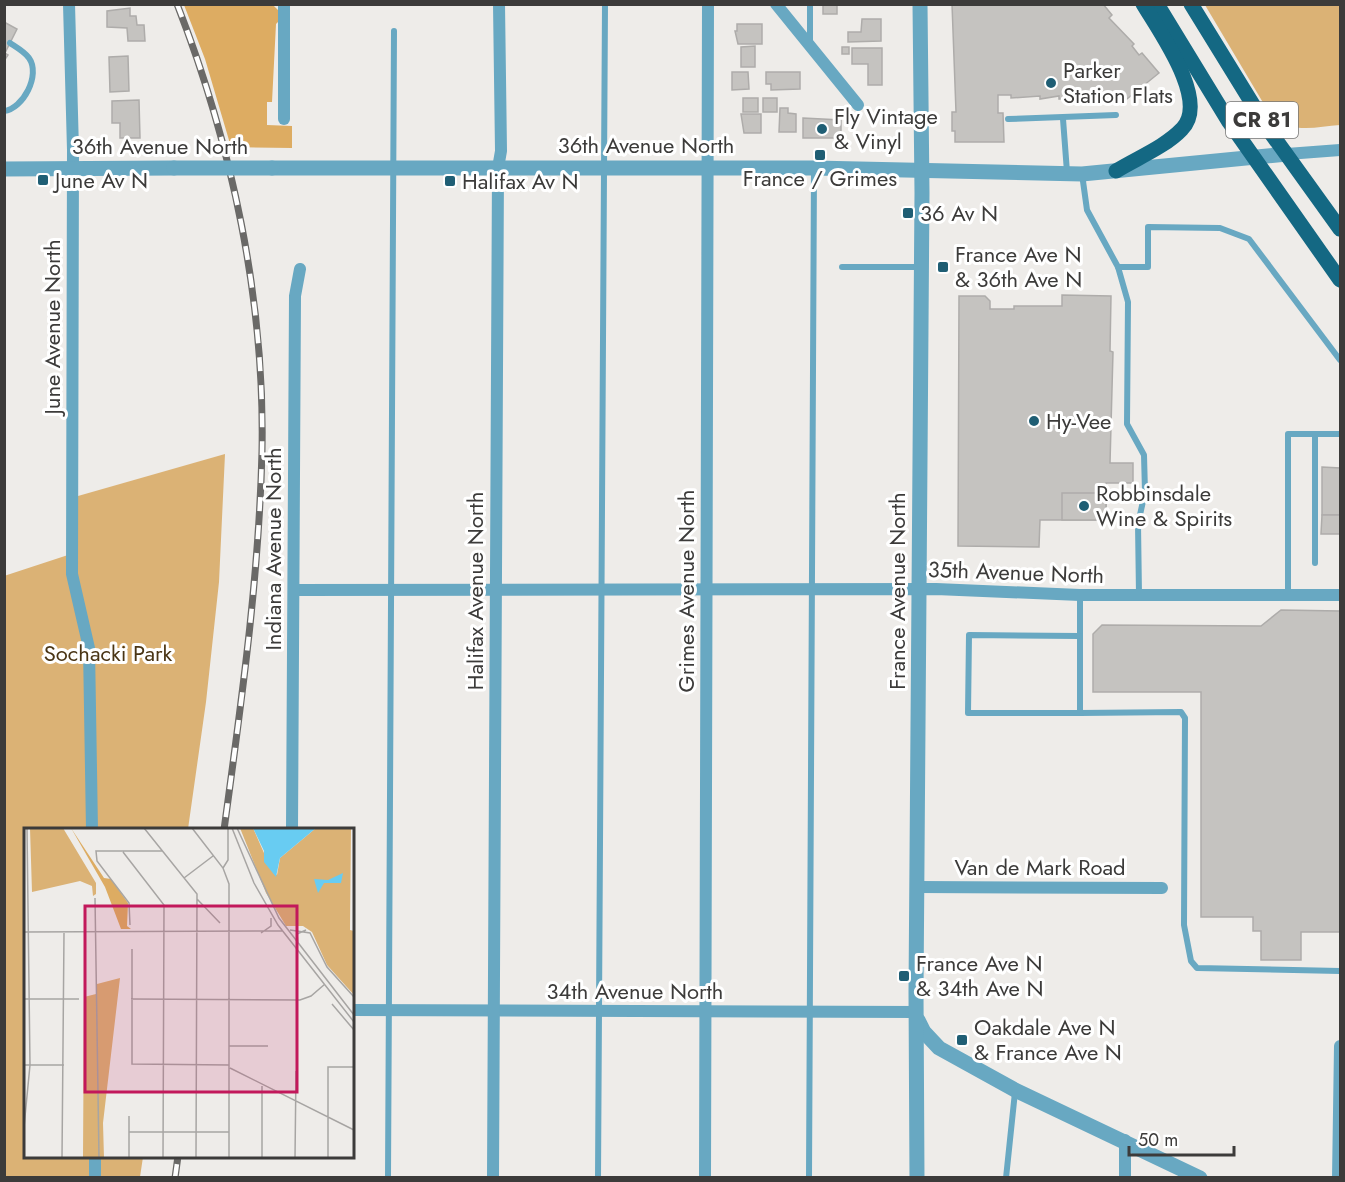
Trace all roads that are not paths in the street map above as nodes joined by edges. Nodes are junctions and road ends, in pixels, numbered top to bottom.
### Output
1 (69, 4) edge
2 (284, 4) edge
3 (499, 4) edge
4 (605, 4) edge
5 (708, 4) edge
6 (776, 4) edge
7 (810, 4) edge
8 (920, 4) edge
9 (1143, 4) edge
10 (1157, 4) edge
11 (1191, 4) edge
12 (394, 32) dead end
13 (10, 43) dead end
14 (810, 46) junction
15 (858, 105) dead end
16 (4, 111) edge
17 (1116, 115) dead end
18 (284, 119) dead end
19 (1008, 119) dead end
20 (1063, 119) junction
21 (1341, 150) edge
22 (1287, 154) junction
23 (1254, 158) junction
24 (604, 167) junction
25 (707, 167) junction
26 (73, 168) junction
27 (393, 168) junction
28 (498, 168) junction
29 (814, 168) junction
30 (4, 169) edge
31 (921, 170) junction
32 (1116, 171) junction
33 (1075, 174) junction
34 (1341, 230) edge
35 (842, 267) dead end
36 (921, 267) junction
37 (1118, 267) junction
38 (300, 269) dead end
39 (1341, 280) edge
40 (1341, 360) edge
41 (1315, 434) junction
42 (1341, 434) edge
43 (1315, 563) dead end
44 (294, 590) junction
45 (391, 590) junction
46 (496, 590) junction
47 (600, 590) junction
48 (708, 590) junction
49 (812, 590) junction
50 (921, 590) junction
51 (1080, 595) junction
52 (1341, 595) edge
53 (1138, 596) junction
54 (1288, 597) junction
55 (1079, 636) junction
56 (1080, 713) junction
57 (92, 828) edge
58 (292, 828) edge
59 (918, 887) junction
60 (1162, 888) dead end
61 (1341, 971) edge
62 (354, 1010) edge
63 (387, 1011) junction
64 (494, 1011) junction
65 (597, 1011) junction
66 (705, 1013) junction
67 (811, 1013) junction
68 (917, 1016) junction
69 (1340, 1047) edge
70 (1015, 1090) junction
71 (1125, 1140) junction
72 (95, 1158) edge
73 (94, 1178) edge
74 (388, 1178) edge
75 (493, 1178) edge
76 (598, 1178) edge
77 (705, 1178) edge
78 (809, 1178) edge
79 (917, 1178) edge
80 (1006, 1178) edge
81 (1125, 1178) edge
82 (1200, 1178) edge
83 (1338, 1178) edge

1 - 26 street, June Avenue North
2 - 18 street
3 - 28 street, Halifax Avenue North
4 - 24 lane
5 - 25 street, Grimes Avenue North
6 - 14 street
7 - 14 lane
8 - 31 street, France Avenue North
9 - 32 main road
10 - 23 main road, CR 81
11 - 22 main road, CR 81
12 - 27 lane
13 - 16 lane
14 - 15 street
17 - 20 lane
19 - 20 lane
20 - 33 lane
21 - 22 street
22 - 23 street, 36th Avenue North
22 - 34 main road, CR 81
23 - 32 street, 36th Avenue North
23 - 39 main road, CR 81
24 - 25 street, 36th Avenue North
24 - 28 street, 36th Avenue North
24 - 47 lane
25 - 29 street, 36th Avenue North
25 - 48 street, Grimes Avenue North
26 - 27 street, 36th Avenue North, bridge
26 - 30 street, 36th Avenue North
26 - 57 street, June Avenue North
27 - 28 street, 36th Avenue North
27 - 45 lane
28 - 46 street, Halifax Avenue North
29 - 31 street, 36th Avenue North
29 - 49 lane
31 - 33 street, 36th Avenue North
31 - 36 street, France Avenue North
32 - 33 street, 36th Avenue North
33 - 37 lane
35 - 36 lane
36 - 50 street, France Avenue North
37 - 40 lane
37 - 53 lane
38 - 44 street, Indiana Avenue North
41 - 42 lane
41 - 43 lane
41 - 54 lane
44 - 45 street, 35th Avenue North
44 - 58 street, Indiana Avenue North
45 - 46 street, 35th Avenue North
45 - 63 lane
46 - 47 street, 35th Avenue North
46 - 64 street, Halifax Avenue North
47 - 48 street, 35th Avenue North
47 - 65 lane
48 - 49 street, 35th Avenue North
48 - 66 street, Grimes Avenue North
49 - 50 street, 35th Avenue North
49 - 67 lane
50 - 51 street, 35th Avenue North
50 - 59 street, France Avenue North
51 - 53 street, 35th Avenue North
51 - 55 lane
52 - 54 street, 35th Avenue North
53 - 54 street, 35th Avenue North
55 - 56 lane
55 - 56 lane
56 - 61 lane
59 - 60 street, Van de Mark Road
59 - 68 street, France Avenue North
62 - 63 street, 34th Avenue North
63 - 64 street, 34th Avenue North
63 - 74 lane
64 - 65 street, 34th Avenue North
64 - 75 street, Halifax Avenue North
65 - 66 street, 34th Avenue North
65 - 76 lane
66 - 67 street, 34th Avenue North
66 - 77 street, Grimes Avenue North
67 - 68 street, 34th Avenue North
67 - 78 lane
68 - 70 street
68 - 79 street, France Avenue North
69 - 83 street
70 - 71 street
70 - 80 lane
71 - 81 street
71 - 82 street
72 - 73 street

